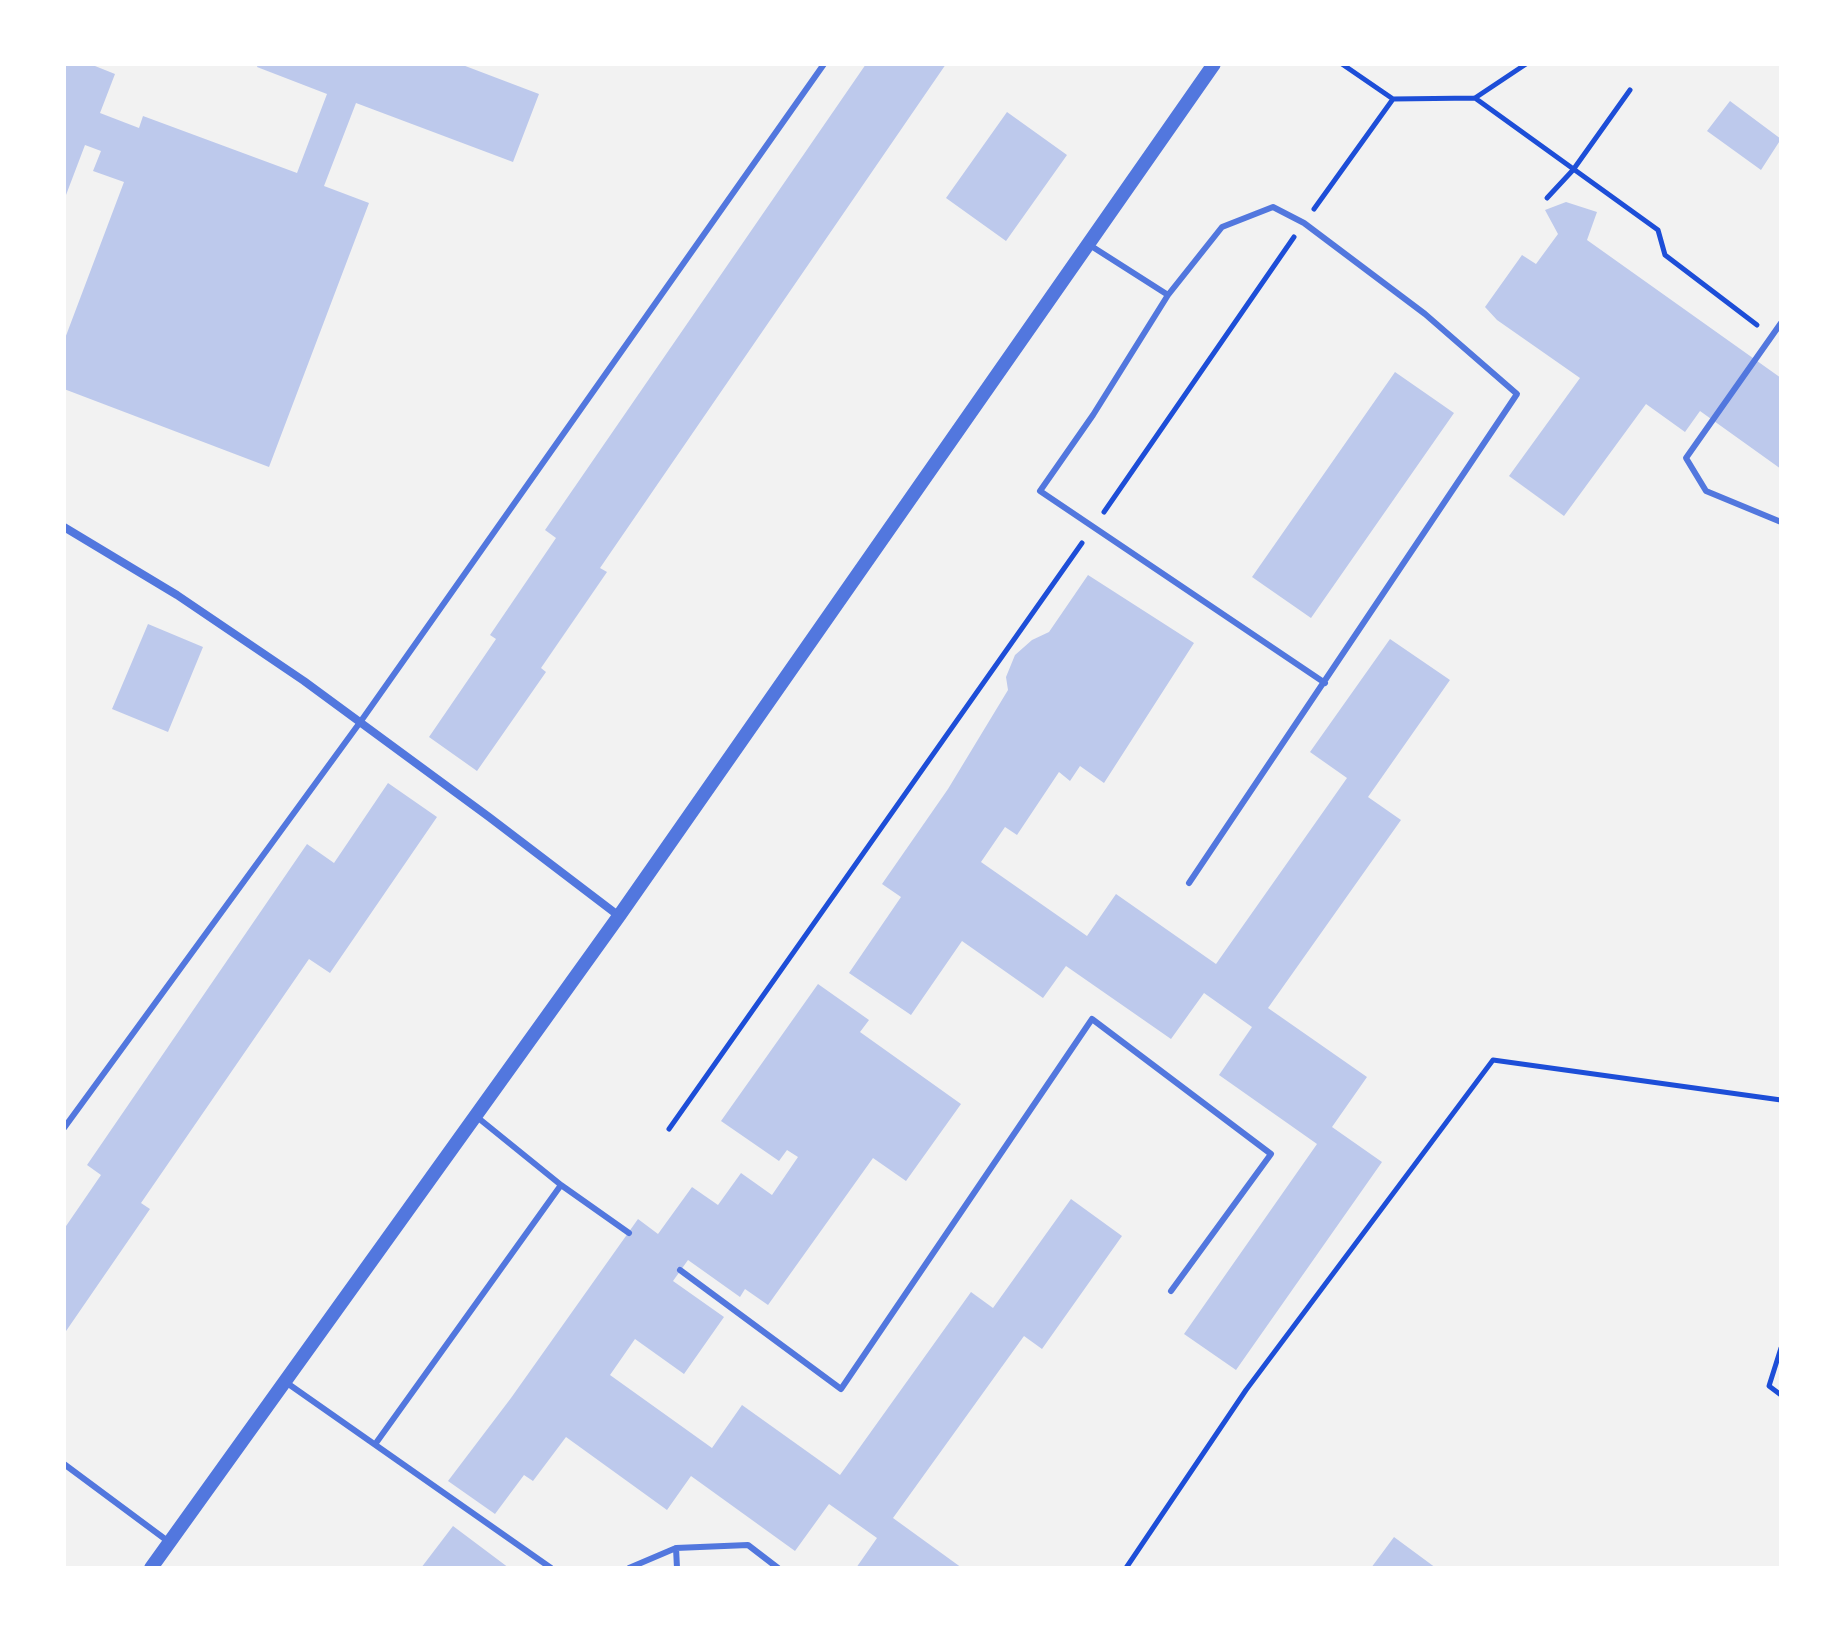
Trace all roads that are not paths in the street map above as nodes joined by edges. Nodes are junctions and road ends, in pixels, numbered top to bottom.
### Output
1 (824, 64) edge
2 (1214, 64) edge
3 (1088, 244) junction
4 (1168, 295) junction
5 (1781, 323) edge
6 (1781, 522) edge
7 (64, 527) edge
8 (1325, 683) junction
9 (361, 721) junction
10 (1189, 883) dead end
11 (619, 916) junction
12 (477, 1117) junction
13 (64, 1128) edge
14 (561, 1185) junction
15 (629, 1233) dead end
16 (680, 1270) dead end
17 (1171, 1291) dead end
18 (284, 1381) junction
19 (376, 1443) junction
20 (64, 1464) edge
21 (169, 1542) junction
22 (676, 1548) junction
23 (151, 1568) edge
24 (551, 1568) edge
25 (629, 1568) edge
26 (677, 1568) edge
27 (778, 1568) edge

1 - 9 lane
2 - 3 street
3 - 4 lane
3 - 11 street
4 - 8 lane
4 - 8 lane
5 - 6 lane
7 - 9 street
8 - 10 lane
9 - 11 street
9 - 13 lane
11 - 12 street
12 - 14 lane
12 - 18 street
14 - 15 lane
14 - 19 lane
16 - 17 lane
18 - 19 lane
18 - 21 street
19 - 24 lane
20 - 21 lane
21 - 23 street
22 - 25 lane
22 - 26 lane
22 - 27 lane

